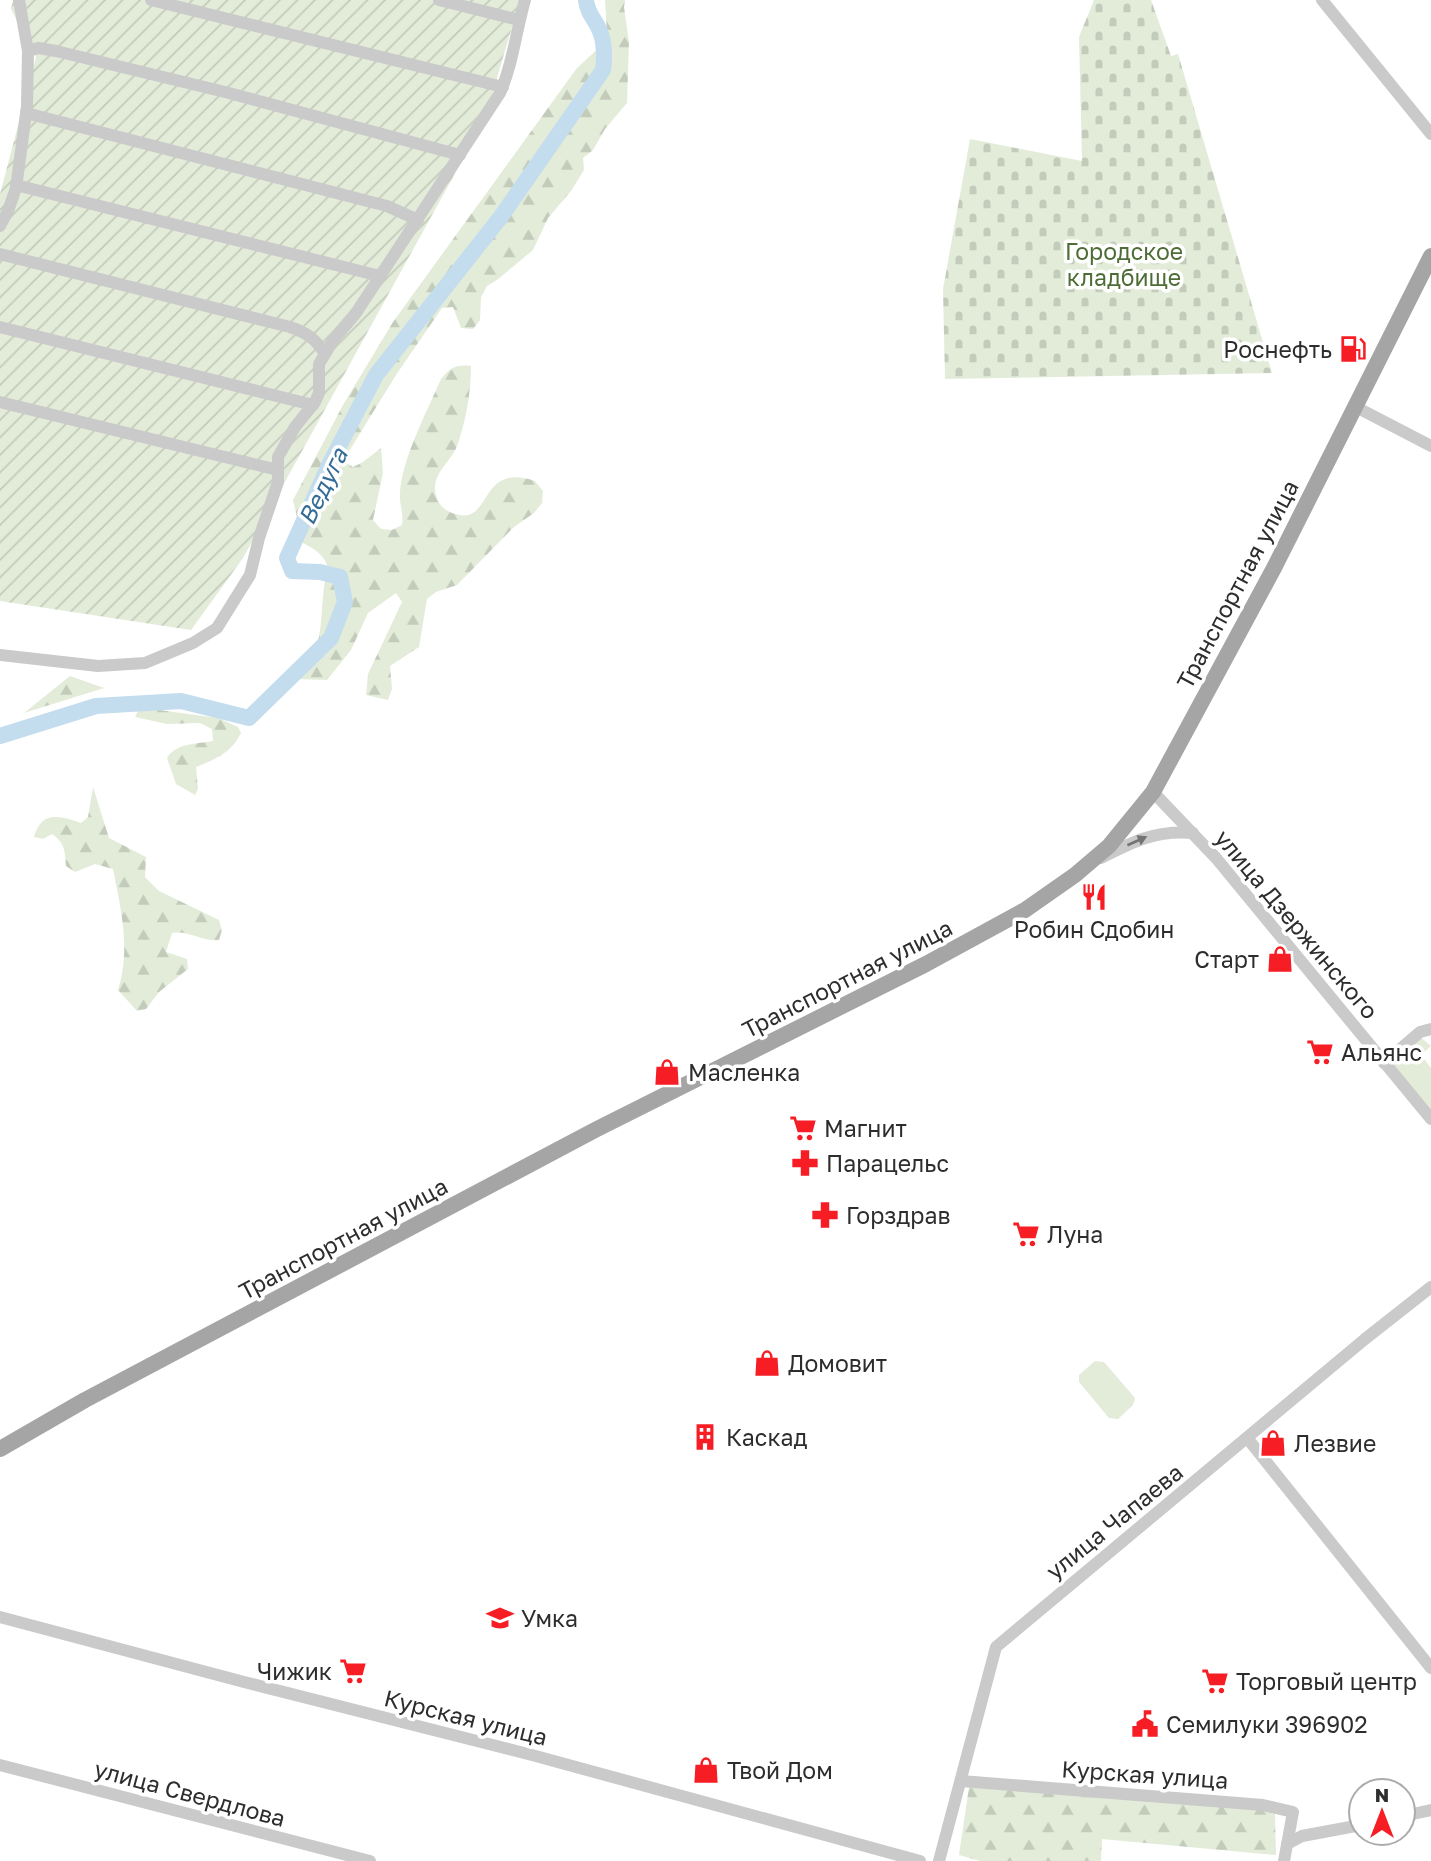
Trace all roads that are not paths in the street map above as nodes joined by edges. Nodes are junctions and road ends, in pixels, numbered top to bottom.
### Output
1 (19, 0) edge
2 (151, 0) edge
3 (439, 0) edge
4 (525, 0) edge
5 (1322, 0) edge
6 (519, 20) junction
7 (28, 51) junction
8 (503, 87) junction
9 (26, 113) junction
10 (1431, 134) edge
11 (460, 155) junction
12 (16, 185) junction
13 (418, 220) junction
14 (1, 222) edge
15 (0, 254) edge
16 (1431, 256) edge
17 (380, 276) junction
18 (0, 327) edge
19 (325, 354) junction
20 (0, 402) edge
21 (313, 405) junction
22 (1354, 406) junction
23 (1431, 446) edge
24 (278, 470) junction
25 (0, 655) edge
26 (1153, 792) junction
27 (1193, 833) junction
28 (1085, 866) junction
29 (1431, 1029) edge
30 (1384, 1063) junction
31 (1431, 1119) edge
32 (1431, 1287) edge
33 (1248, 1439) junction
34 (0, 1449) edge
35 (0, 1617) edge
36 (1431, 1668) edge
37 (0, 1765) edge
38 (961, 1781) junction
39 (1347, 1828) edge
40 (1287, 1844) junction
41 (370, 1861) edge
42 (920, 1861) edge
43 (939, 1861) edge
44 (1284, 1861) edge

1 - 7 street
2 - 8 street
3 - 6 street
4 - 6 street
5 - 10 street
6 - 8 street
7 - 9 street
7 - 11 street
8 - 11 street
9 - 12 street
9 - 13 street
11 - 13 street
12 - 14 street
12 - 17 street
13 - 17 street
15 - 19 street
16 - 22 main road, Транспортная улица
17 - 19 street
18 - 21 street
19 - 21 street
20 - 24 street
21 - 24 street
22 - 23 street
22 - 26 main road, Транспортная улица
24 - 25 street
26 - 27 street, улица Дзержинского
26 - 28 main road, Транспортная улица
28 -> 27 street
27 - 30 street, улица Дзержинского
28 - 34 main road, Транспортная улица
29 - 30 street
30 - 31 street, улица Дзержинского
32 - 33 street, улица Чапаева
33 - 36 street
33 - 38 street, улица Чапаева
35 - 42 street, Курская улица
37 - 41 street, улица Свердлова
38 - 40 street, Курская улица
38 - 43 street, улица Чапаева
39 - 40 street
40 - 44 street

